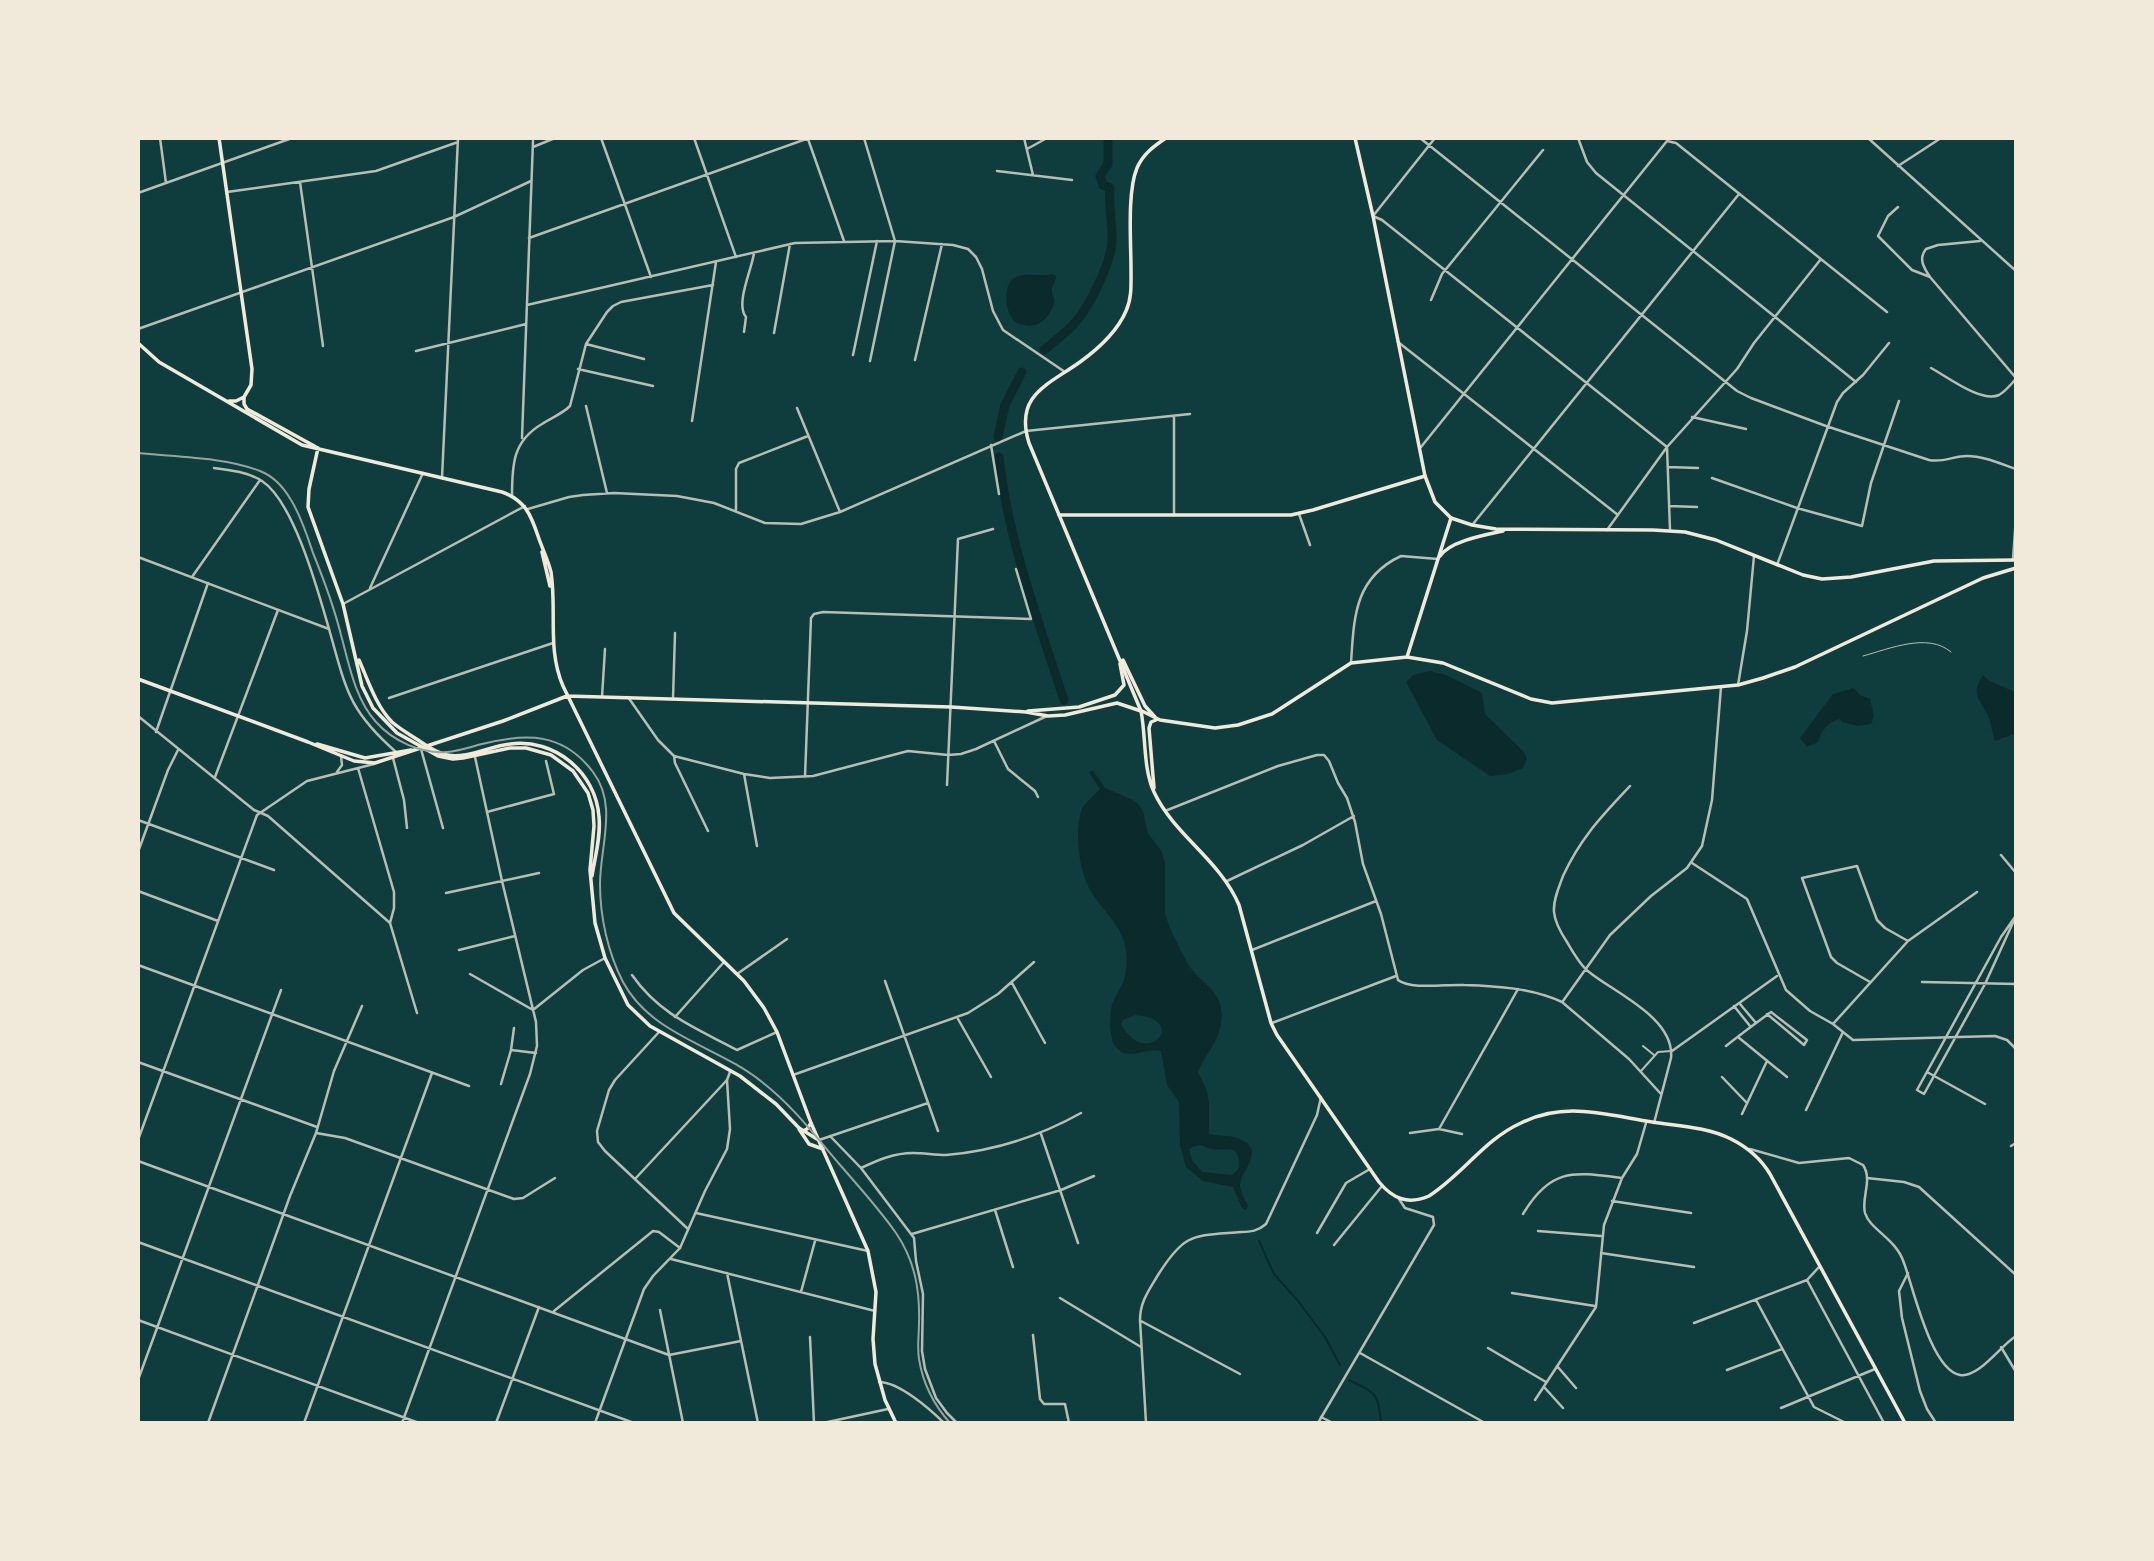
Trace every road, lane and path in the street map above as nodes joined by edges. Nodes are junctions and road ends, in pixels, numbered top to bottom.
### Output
1 (160, 138) edge
2 (219, 138) edge
3 (271, 138) edge
4 (292, 138) edge
5 (555, 138) edge
6 (601, 138) edge
7 (694, 138) edge
8 (808, 138) edge
9 (864, 138) edge
10 (1024, 138) edge
11 (1047, 138) edge
12 (1166, 138) edge
13 (1355, 138) edge
14 (1420, 138) edge
15 (1435, 138) edge
16 (1578, 138) edge
17 (1868, 138) edge
18 (1941, 138) edge
19 (458, 140) edge
20 (533, 141) dead end
21 (271, 144) junction
22 (1429, 145) junction
23 (533, 146) junction
24 (1027, 149) junction
25 (1543, 150) dead end
26 (223, 162) junction
27 (1898, 166) junction
28 (997, 171) dead end
29 (707, 175) junction
30 (1033, 175) junction
31 (1072, 180) dead end
32 (531, 181) junction
33 (300, 182) junction
34 (166, 183) junction
35 (227, 192) junction
36 (138, 193) edge
37 (1739, 194) junction
38 (1623, 195) junction
39 (1501, 203) junction
40 (625, 204) junction
41 (1898, 207) dead end
42 (1373, 216) junction
43 (454, 217) junction
44 (529, 238) junction
45 (844, 241) junction
46 (877, 241) junction
47 (895, 241) junction
48 (1980, 241) junction
49 (790, 244) junction
50 (942, 244) junction
51 (1693, 251) junction
52 (754, 253) junction
53 (736, 257) junction
54 (1821, 259) junction
55 (1571, 260) junction
56 (716, 262) junction
57 (312, 267) junction
58 (1447, 271) junction
59 (2016, 271) edge
60 (651, 277) junction
61 (1930, 277) junction
62 (713, 285) junction
63 (241, 293) junction
64 (1431, 300) dead end
65 (527, 305) junction
66 (1887, 312) dead end
67 (1641, 316) junction
68 (1775, 317) junction
69 (526, 324) junction
70 (1517, 327) junction
71 (138, 329) edge
72 (744, 332) dead end
73 (774, 333) dead end
74 (1398, 342) junction
75 (138, 343) edge
76 (1889, 343) dead end
77 (449, 344) junction
78 (586, 344) junction
79 (323, 346) dead end
80 (416, 351) dead end
81 (853, 355) dead end
82 (644, 359) dead end
83 (915, 359) dead end
84 (870, 361) dead end
85 (1931, 368) dead end
86 (578, 369) junction
87 (1065, 372) junction
88 (2016, 379) edge
89 (1856, 382) junction
90 (1587, 383) junction
91 (1725, 383) junction
92 (653, 386) dead end
93 (1463, 394) junction
94 (244, 397) junction
95 (227, 400) junction
96 (1899, 401) dead end
97 (586, 406) dead end
98 (797, 408) dead end
99 (1189, 414) dead end
100 (1174, 415) junction
101 (1692, 417) junction
102 (692, 421) dead end
103 (1826, 426) junction
104 (1746, 429) dead end
105 (1026, 431) junction
106 (808, 436) junction
107 (522, 439) junction
108 (1883, 444) junction
109 (991, 445) junction
110 (1667, 447) junction
111 (318, 448) junction
112 (1420, 448) junction
113 (1534, 449) junction
114 (1668, 467) junction
115 (214, 468) dead end
116 (1698, 468) dead end
117 (2016, 469) edge
118 (423, 473) junction
119 (1425, 476) junction
120 (442, 478) junction
121 (1712, 478) dead end
122 (260, 480) junction
123 (607, 493) junction
124 (999, 494) dead end
125 (512, 496) junction
126 (1669, 506) junction
127 (526, 508) junction
128 (1697, 508) dead end
129 (1797, 508) junction
130 (736, 512) junction
131 (840, 512) junction
132 (1299, 514) junction
133 (1059, 515) junction
134 (1174, 515) junction
135 (1618, 515) junction
136 (2016, 517) edge
137 (1451, 518) junction
138 (1472, 525) junction
139 (993, 529) dead end
140 (1508, 529) junction
141 (1607, 530) junction
142 (1670, 530) junction
143 (1310, 545) dead end
144 (1754, 556) junction
145 (139, 559) edge
146 (1438, 559) junction
147 (2014, 559) edge
148 (1777, 565) junction
149 (2016, 568) edge
150 (1016, 569) dead end
151 (192, 577) junction
152 (208, 583) junction
153 (370, 590) junction
154 (343, 604) junction
155 (278, 610) junction
156 (955, 616) junction
157 (329, 629) junction
158 (675, 633) dead end
159 (553, 643) junction
160 (605, 649) dead end
161 (1118, 652) junction
162 (1951, 652) dead end
163 (356, 654) junction
164 (1863, 656) dead end
165 (1407, 657) junction
166 (1350, 663) junction
167 (138, 679) edge
168 (1738, 684) junction
169 (1721, 687) junction
170 (170, 691) junction
171 (567, 696) junction
172 (602, 697) junction
173 (389, 698) dead end
174 (628, 698) junction
175 (673, 699) junction
176 (808, 703) junction
177 (951, 707) junction
178 (1141, 711) junction
179 (1026, 712) junction
180 (138, 716) edge
181 (238, 716) junction
182 (1048, 716) junction
183 (1157, 719) junction
184 (156, 732) junction
185 (409, 740) junction
186 (995, 741) junction
187 (308, 742) junction
188 (423, 748) junction
189 (178, 750) junction
190 (409, 751) junction
191 (396, 752) junction
192 (475, 754) junction
193 (948, 755) junction
194 (341, 756) junction
195 (674, 756) junction
196 (393, 758) junction
197 (375, 761) junction
198 (546, 761) dead end
199 (358, 768) junction
200 (334, 774) junction
201 (744, 774) junction
202 (805, 777) junction
203 (215, 778) junction
204 (947, 785) dead end
205 (1630, 786) dead end
206 (1153, 790) junction
207 (1038, 797) dead end
208 (1165, 811) junction
209 (487, 812) junction
210 (260, 813) junction
211 (1354, 816) junction
212 (138, 820) edge
213 (149, 824) junction
214 (407, 828) dead end
215 (443, 828) dead end
216 (708, 831) dead end
217 (757, 846) dead end
218 (138, 852) edge
219 (2001, 855) dead end
220 (241, 858) junction
221 (1692, 863) junction
222 (274, 870) dead end
223 (539, 873) dead end
224 (2016, 873) edge
225 (502, 881) junction
226 (1227, 881) junction
227 (138, 891) edge
228 (1978, 892) dead end
229 (446, 893) dead end
230 (1377, 901) junction
231 (2015, 917) edge
232 (218, 921) junction
233 (390, 923) junction
234 (514, 936) junction
235 (787, 939) dead end
236 (1909, 941) junction
237 (459, 950) dead end
238 (1251, 950) junction
239 (605, 958) junction
240 (724, 962) junction
241 (1034, 962) dead end
242 (138, 965) edge
243 (1586, 970) junction
244 (470, 974) dead end
245 (737, 974) junction
246 (632, 975) dead end
247 (1778, 975) junction
248 (1396, 976) junction
249 (885, 981) dead end
250 (1870, 982) junction
251 (1922, 982) dead end
252 (1012, 983) junction
253 (1976, 984) junction
254 (1985, 984) junction
255 (2016, 984) edge
256 (194, 986) junction
257 (1518, 989) junction
258 (281, 990) dead end
259 (1562, 1002) junction
260 (1740, 1003) junction
261 (362, 1006) dead end
262 (1734, 1006) junction
263 (533, 1010) junction
264 (417, 1013) dead end
265 (272, 1014) junction
266 (1767, 1014) junction
267 (675, 1017) junction
268 (958, 1018) junction
269 (1271, 1023) junction
270 (1756, 1023) junction
271 (1833, 1024) junction
272 (1751, 1027) junction
273 (514, 1028) dead end
274 (659, 1032) junction
275 (777, 1032) junction
276 (1843, 1032) junction
277 (905, 1036) junction
278 (1738, 1037) junction
279 (1946, 1037) junction
280 (1956, 1037) junction
281 (347, 1042) junction
282 (1045, 1043) dead end
283 (1726, 1045) dead end
284 (1643, 1046) dead end
285 (2016, 1049) edge
286 (511, 1050) junction
287 (1672, 1051) junction
288 (536, 1053) junction
289 (1655, 1056) junction
290 (1767, 1061) junction
291 (138, 1062) edge
292 (731, 1069) junction
293 (163, 1071) junction
294 (1641, 1071) junction
295 (1927, 1072) junction
296 (432, 1073) junction
297 (793, 1075) junction
298 (1934, 1076) junction
299 (991, 1077) dead end
300 (1722, 1077) dead end
301 (1787, 1077) dead end
302 (727, 1080) junction
303 (502, 1084) dead end
304 (469, 1087) dead end
305 (1661, 1094) junction
306 (1321, 1097) junction
307 (241, 1099) junction
308 (929, 1103) junction
309 (1747, 1103) junction
310 (1986, 1104) dead end
311 (1807, 1110) dead end
312 (1081, 1113) dead end
313 (1742, 1114) dead end
314 (1646, 1121) junction
315 (811, 1123) junction
316 (1654, 1123) junction
317 (317, 1128) junction
318 (1439, 1129) junction
319 (801, 1130) junction
320 (939, 1131) dead end
321 (316, 1133) junction
322 (1041, 1133) junction
323 (1410, 1133) dead end
324 (1462, 1134) dead end
325 (830, 1136) junction
326 (138, 1140) edge
327 (819, 1140) junction
328 (2016, 1143) edge
329 (2011, 1146) dead end
330 (1746, 1148) junction
331 (823, 1149) junction
332 (401, 1159) junction
333 (138, 1161) edge
334 (861, 1168) junction
335 (1370, 1169) junction
336 (1094, 1176) dead end
337 (555, 1178) dead end
338 (1622, 1178) junction
339 (1867, 1178) junction
340 (635, 1179) junction
341 (1382, 1186) junction
342 (209, 1187) junction
343 (488, 1190) junction
344 (1061, 1190) junction
345 (1399, 1199) junction
346 (1612, 1201) junction
347 (995, 1210) junction
348 (696, 1213) junction
349 (1691, 1213) dead end
350 (284, 1214) junction
351 (1523, 1214) dead end
352 (689, 1229) junction
353 (1538, 1231) dead end
354 (1317, 1233) dead end
355 (912, 1234) junction
356 (1602, 1236) junction
357 (816, 1240) junction
358 (138, 1241) edge
359 (1078, 1242) dead end
360 (369, 1245) junction
361 (1334, 1245) dead end
362 (680, 1248) junction
363 (868, 1251) junction
364 (1601, 1253) junction
365 (183, 1258) junction
366 (671, 1259) junction
367 (1821, 1266) junction
368 (1013, 1267) dead end
369 (1694, 1267) dead end
370 (727, 1273) junction
371 (1908, 1273) junction
372 (2016, 1275) edge
373 (456, 1277) junction
374 (1807, 1280) junction
375 (258, 1285) junction
376 (801, 1292) junction
377 (1512, 1293) dead end
378 (1060, 1298) dead end
379 (1756, 1300) junction
380 (539, 1307) junction
381 (1596, 1307) junction
382 (660, 1310) dead end
383 (876, 1311) junction
384 (552, 1312) junction
385 (343, 1316) junction
386 (138, 1320) edge
387 (1140, 1320) junction
388 (1694, 1323) dead end
389 (158, 1327) junction
390 (1033, 1335) dead end
391 (2016, 1336) edge
392 (810, 1338) dead end
393 (626, 1339) junction
394 (741, 1340) junction
395 (2001, 1347) junction
396 (429, 1348) junction
397 (1142, 1348) junction
398 (1488, 1348) dead end
399 (1782, 1349) junction
400 (1359, 1353) junction
401 (233, 1354) junction
402 (669, 1355) junction
403 (1558, 1366) junction
404 (1876, 1369) junction
405 (1727, 1370) dead end
406 (2016, 1372) edge
407 (1240, 1374) dead end
408 (1859, 1376) junction
409 (513, 1378) junction
410 (138, 1380) edge
411 (879, 1382) junction
412 (1546, 1384) junction
413 (318, 1386) junction
414 (1576, 1388) dead end
415 (1808, 1396) junction
416 (1535, 1400) dead end
417 (1563, 1408) dead end
418 (1781, 1408) dead end
419 (889, 1409) junction
420 (599, 1410) junction
421 (1321, 1416) junction
422 (404, 1417) junction
423 (208, 1423) edge
424 (304, 1423) edge
425 (402, 1423) edge
426 (419, 1423) edge
427 (496, 1423) edge
428 (595, 1423) edge
429 (634, 1423) edge
430 (683, 1423) edge
431 (758, 1423) edge
432 (814, 1423) edge
433 (823, 1423) edge
434 (896, 1423) edge
435 (944, 1423) edge
436 (957, 1423) edge
437 (1069, 1423) edge
438 (1146, 1423) edge
439 (1318, 1423) edge
440 (1333, 1423) edge
441 (1485, 1423) edge
442 (1846, 1423) edge
443 (1884, 1423) edge
444 (1905, 1423) edge
445 (1936, 1423) edge

1 - 34 street
2 - 26 main road
3 - 21 street
4 - 21 street
5 - 23 street
6 - 40 street
7 - 29 street
8 - 29 street
8 - 45 street
9 - 47 street
10 - 24 street
11 - 24 street
12 - 87 main road
13 - 42 main road
14 - 22 street
15 - 22 street
16 - 38 street
17 - 27 street
18 - 27 street
19 - 33 street
19 - 43 street
20 - 23 street
21 - 26 street
22 - 39 street
22 - 42 street
23 - 32 street
24 - 30 street
25 - 39 street
26 - 34 street
26 - 35 main road
27 - 48 street
28 - 30 street
29 - 40 street
29 - 53 street
30 - 31 street
32 - 43 street
32 - 44 street
33 - 35 street
33 - 57 street
34 - 36 street
35 - 63 main road
37 - 38 street
37 - 51 street
37 - 54 street
38 - 51 street
38 - 55 street
39 - 55 street
39 - 58 street
40 - 44 street
40 - 60 street
41 - 61 street
42 - 58 street
42 - 74 main road
43 - 57 street
43 - 77 street
44 - 65 street
45 - 46 street
45 - 49 street
46 - 47 street
46 - 81 street
47 - 50 street
47 - 84 street
48 - 59 street
48 - 61 street
49 - 52 street
49 - 73 street
50 - 83 street
50 - 87 street
51 - 67 street
51 - 68 street
52 - 53 street
52 - 72 street
53 - 56 street
54 - 66 street
54 - 68 street
55 - 67 street
55 - 70 street
56 - 60 street
56 - 62 street
57 - 63 street
57 - 79 street
58 - 64 street
58 - 70 street
60 - 65 street
61 - 88 street
62 - 78 street
62 - 102 street
63 - 71 street
63 - 94 main road
65 - 69 street
67 - 90 street
67 - 91 street
68 - 89 street
68 - 91 street
69 - 77 street
69 - 107 street
70 - 90 street
70 - 93 street
74 - 93 street
74 - 112 main road
75 - 95 main road
76 - 89 street
77 - 80 street
77 - 120 street
78 - 82 street
78 - 86 street
85 - 88 street
86 - 92 street
86 - 107 street
87 - 105 main road
89 - 103 street
90 - 110 street
90 - 113 street
91 - 101 street
91 - 103 street
93 - 112 street
93 - 113 street
94 - 95 main road
94 - 111 main road
95 - 111 main road
96 - 108 street
97 - 123 street
98 - 106 street
99 - 100 street
100 - 105 street
100 - 134 street
101 - 104 street
101 - 110 street
103 - 108 street
103 - 129 street
105 - 109 street
105 - 133 main road
106 - 130 street
106 - 131 street
107 - 125 street
108 - 117 street
108 - 129 street
109 - 124 street
109 - 131 street
110 - 114 street
110 - 135 street
111 - 118 main road
111 - 154 main road
112 - 119 main road
113 - 135 street
113 - 138 street
114 - 116 street
114 - 126 street
115 - 122 street
118 - 120 main road
118 - 153 street
119 - 132 main road
119 - 137 main road
120 - 125 main road
121 - 129 street
122 - 151 street
122 - 157 street
123 - 127 street
123 - 130 street
125 - 127 main road
126 - 128 street
126 - 142 street
127 - 153 street
127 - 159 main road
129 - 148 street
130 - 131 street
132 - 134 main road
132 - 143 street
133 - 134 main road
133 - 161 main road
135 - 141 street
136 - 147 street
137 - 138 main road
137 - 146 main road
138 - 140 main road
139 - 156 street
140 - 141 main road
140 - 146 main road
141 - 142 main road
142 - 144 main road
144 - 148 main road
144 - 168 street
145 - 151 street
146 - 165 main road
146 - 166 street
147 - 148 main road
149 - 168 main road
150 - 156 street
151 - 152 street
152 - 155 street
152 - 170 street
153 - 154 street
154 - 163 main road
155 - 157 street
155 - 181 street
156 - 176 street
156 - 177 street
157 - 191 street
158 - 175 street
159 - 171 main road
159 - 173 street
160 - 172 street
161 - 178 main road
161 - 179 main road
161 - 183 main road
162 - 164 lane
163 - 185 main road
163 - 188 main road
165 - 166 main road
165 - 169 main road
166 - 183 main road
167 - 170 main road
168 - 169 main road
169 - 221 street
170 - 181 main road
170 - 184 street
171 - 172 main road
171 - 188 main road
171 - 240 main road
172 - 174 main road
174 - 175 main road
174 - 195 street
175 - 176 main road
176 - 177 main road
176 - 202 street
177 - 179 main road
177 - 193 street
178 - 182 main road
178 - 183 main road
178 - 206 main road
179 - 182 main road
180 - 184 street
181 - 187 main road
181 - 203 street
182 - 186 street
183 - 206 main road
184 - 189 street
185 - 188 main road
185 - 190 main road
186 - 193 street
186 - 207 street
187 - 194 main road
187 - 197 main road
188 - 190 main road
188 - 192 main road
188 - 196 main road
188 - 215 street
189 - 203 street
189 - 213 street
190 - 191 main road
191 - 197 main road
192 - 209 street
192 - 239 main road
193 - 202 street
193 - 204 street
194 - 197 main road
194 - 200 street
195 - 201 street
195 - 216 street
196 - 197 main road
196 - 214 street
197 - 199 street
198 - 209 street
199 - 200 street
199 - 233 street
200 - 210 street
201 - 202 street
201 - 217 street
203 - 210 street
205 - 243 street
206 - 208 main road
208 - 211 street
208 - 226 main road
209 - 225 street
210 - 220 street
210 - 233 street
211 - 226 street
211 - 230 street
212 - 213 street
213 - 218 street
213 - 220 street
219 - 224 street
220 - 222 street
220 - 232 street
221 - 243 street
221 - 247 street
223 - 225 street
225 - 229 street
225 - 234 street
226 - 238 main road
227 - 232 street
228 - 236 street
230 - 238 street
230 - 248 street
231 - 253 street
231 - 254 street
232 - 256 street
233 - 264 street
234 - 237 street
234 - 263 street
235 - 245 street
236 - 250 street
236 - 250 street
238 - 269 main road
239 - 263 street
239 - 274 main road
240 - 245 main road
240 - 267 street
241 - 252 street
242 - 256 street
243 - 259 street
243 - 287 street
244 - 263 street
245 - 275 main road
246 - 267 street
247 - 260 street
247 - 271 street
248 - 257 street
248 - 269 street
249 - 277 street
250 - 271 street
251 - 253 street
252 - 268 street
252 - 282 street
253 - 254 street
253 - 279 street
254 - 255 street
254 - 280 street
256 - 265 street
256 - 293 street
257 - 259 street
257 - 318 street
258 - 265 street
259 - 294 street
260 - 262 street
260 - 270 street
261 - 281 street
262 - 272 street
262 - 287 street
263 - 288 street
265 - 281 street
265 - 307 street
266 - 266 street
266 - 270 street
267 - 275 street
268 - 277 street
268 - 299 street
269 - 306 main road
270 - 272 street
271 - 276 street
272 - 278 street
273 - 286 street
274 - 292 main road
274 - 340 street
275 - 297 main road
276 - 279 street
276 - 311 street
277 - 297 street
277 - 308 street
278 - 283 street
278 - 290 street
279 - 280 street
279 - 295 street
280 - 285 street
280 - 298 street
281 - 296 street
281 - 317 street
284 - 289 street
286 - 288 street
286 - 303 street
287 - 289 street
287 - 305 street
288 - 343 street
289 - 294 street
290 - 301 street
290 - 309 street
291 - 293 street
292 - 302 street
292 - 319 main road
293 - 307 street
293 - 326 street
294 - 305 street
295 - 298 street
295 - 298 street
296 - 304 street
296 - 332 street
297 - 315 main road
298 - 310 street
300 - 309 street
302 - 340 street
302 - 348 street
305 - 316 street
306 - 335 main road
306 - 387 street
307 - 317 street
307 - 342 street
308 - 320 street
308 - 325 street
309 - 313 street
312 - 322 street
314 - 316 main road
314 - 338 street
314 - 345 main road
315 - 319 main road
315 - 327 main road
316 - 330 main road
317 - 321 street
318 - 323 street
318 - 324 street
319 - 327 main road
319 - 331 main road
321 - 332 street
321 - 350 street
322 - 334 street
322 - 344 street
325 - 327 street
325 - 334 street
327 - 331 main road
328 - 329 street
330 - 339 street
330 - 367 main road
331 - 363 main road
332 - 343 street
332 - 360 street
333 - 342 street
334 - 355 street
335 - 341 main road
335 - 354 street
336 - 344 street
337 - 343 street
338 - 346 street
338 - 351 street
339 - 371 street
339 - 372 street
340 - 352 street
341 - 345 main road
341 - 361 street
342 - 350 street
342 - 365 street
343 - 373 street
344 - 347 street
344 - 359 street
345 - 400 street
346 - 349 street
346 - 356 street
347 - 355 street
347 - 368 street
348 - 352 street
348 - 357 street
350 - 360 street
350 - 375 street
352 - 362 street
353 - 356 street
355 - 436 street
356 - 364 street
357 - 363 street
357 - 376 street
358 - 365 street
360 - 373 street
360 - 385 street
362 - 366 street
362 - 384 street
363 - 383 main road
364 - 369 street
364 - 381 street
365 - 375 street
365 - 389 street
366 - 370 street
366 - 393 street
367 - 374 street
367 - 404 main road
370 - 376 street
370 - 394 street
371 - 395 street
371 - 445 street
373 - 380 street
373 - 396 street
374 - 379 street
374 - 408 street
375 - 385 street
375 - 401 street
376 - 383 street
377 - 381 street
378 - 397 street
379 - 388 street
379 - 399 street
380 - 384 street
380 - 409 street
381 - 403 street
382 - 402 street
383 - 411 main road
384 - 393 street
385 - 396 street
385 - 413 street
386 - 389 street
387 - 397 street
387 - 407 street
389 - 401 street
389 - 410 street
390 - 437 street
391 - 395 street
392 - 432 street
393 - 402 street
393 - 420 street
394 - 402 street
394 - 431 street
395 - 406 street
396 - 409 street
396 - 422 street
397 - 438 street
398 - 412 street
399 - 405 street
399 - 415 street
400 - 421 street
400 - 441 street
401 - 413 street
401 - 423 street
402 - 430 street
403 - 412 street
403 - 414 street
404 - 408 street
404 - 444 main road
408 - 415 street
408 - 443 street
409 - 420 street
409 - 427 street
411 - 419 main road
411 - 435 street
412 - 416 street
412 - 417 street
413 - 422 street
413 - 424 street
415 - 418 street
415 - 442 street
419 - 433 street
419 - 434 main road
420 - 428 street
420 - 429 street
421 - 439 street
421 - 440 street
422 - 425 street
422 - 426 street

